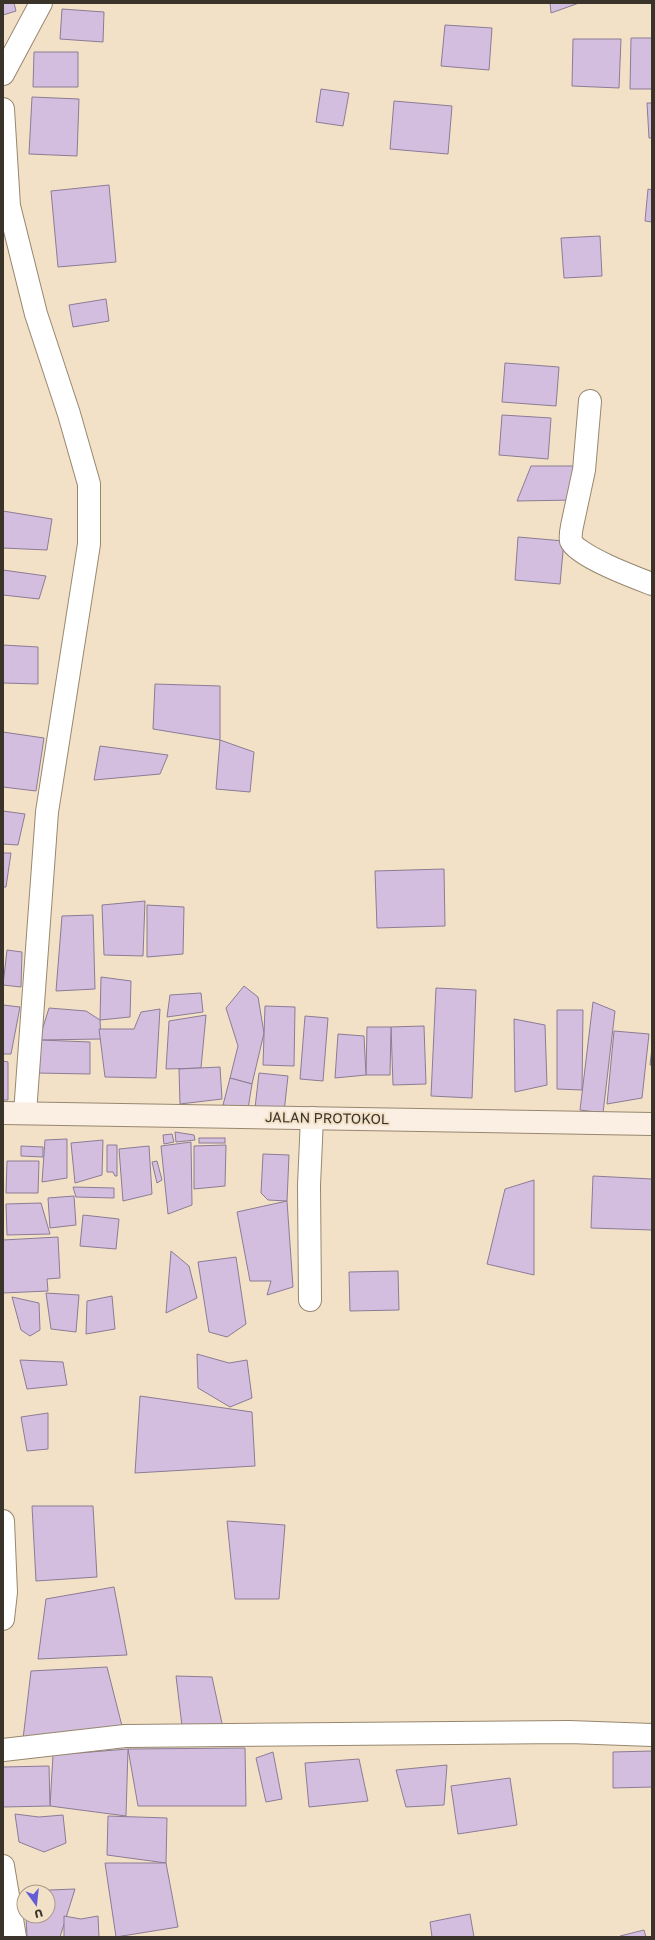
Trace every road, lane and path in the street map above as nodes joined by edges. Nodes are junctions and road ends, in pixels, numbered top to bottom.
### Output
1 (41, 3) edge
2 (3, 74) edge
3 (3, 109) edge
4 (590, 401) dead end
5 (652, 584) edge
6 (3, 1113) edge
7 (24, 1113) junction
8 (312, 1118) junction
9 (652, 1124) edge
10 (310, 1300) dead end
11 (3, 1522) edge
12 (3, 1619) edge
13 (652, 1735) edge
14 (3, 1750) edge
15 (3, 1866) edge
16 (15, 1937) edge

1 - 2 street
3 - 7 street
4 - 5 street
6 - 7 street, JALAN PROTOKOL
7 - 8 street, JALAN PROTOKOL
8 - 9 street, JALAN PROTOKOL
8 - 10 street
11 - 12 street
13 - 14 street
15 - 16 street

